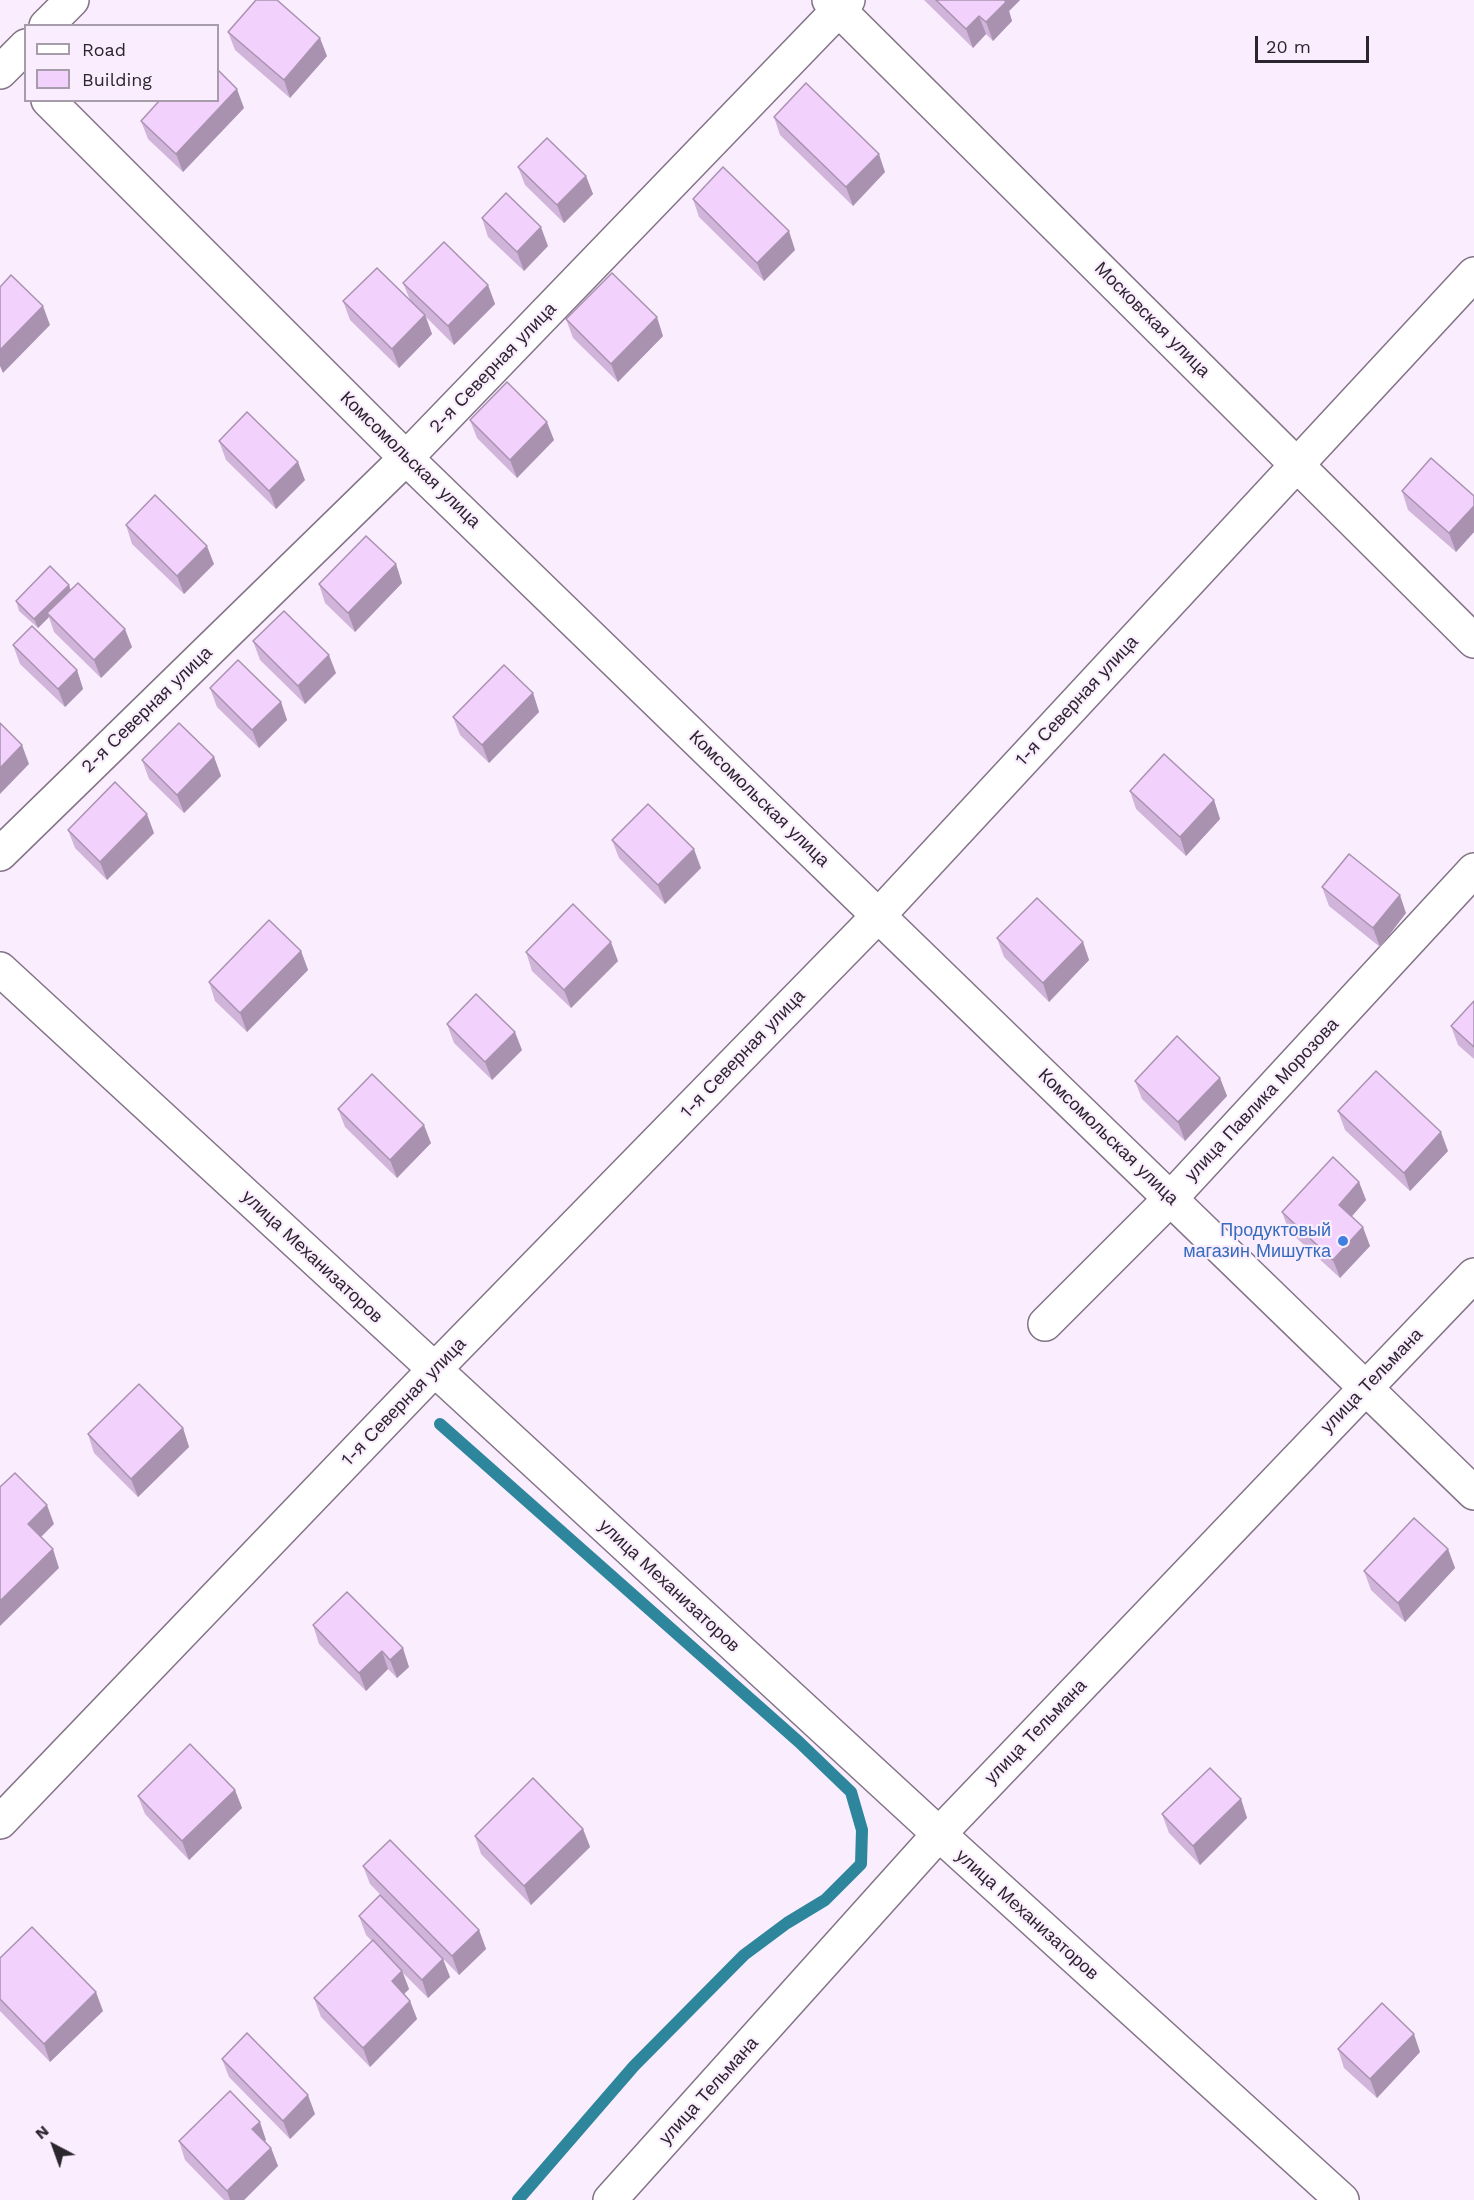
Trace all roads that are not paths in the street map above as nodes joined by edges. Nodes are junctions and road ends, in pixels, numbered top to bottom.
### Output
1 (72, 0) edge
2 (838, 3) edge
3 (48, 24) edge
4 (50, 102) edge
5 (1474, 274) edge
6 (406, 458) junction
7 (1296, 462) junction
8 (1474, 641) edge
9 (0, 854) edge
10 (1474, 870) edge
11 (879, 915) junction
12 (0, 969) edge
13 (1171, 1198) junction
14 (1474, 1275) edge
15 (1045, 1324) dead end
16 (434, 1370) junction
17 (1365, 1387) junction
18 (1474, 1492) edge
19 (0, 1822) edge
20 (939, 1834) junction
21 (610, 2200) edge
22 (1342, 2200) edge

1 - 3 street
2 - 6 street, 2-я Северная улица
2 - 7 street, Московская улица
4 - 6 street, Комсомольская улица
5 - 7 street, 1-я Северная улица
6 - 9 street, 2-я Северная улица
6 - 11 street, Комсомольская улица
7 - 8 street, Московская улица
7 - 11 street, 1-я Северная улица
10 - 13 street, улица Павлика Морозова
11 - 13 street, Комсомольская улица
11 - 16 street, 1-я Северная улица
12 - 16 street, улица Механизаторов
13 - 15 street, улица Павлика Морозова
13 - 17 street, Комсомольская улица
14 - 17 street, улица Тельмана
16 - 19 street, 1-я Северная улица
16 - 20 street, улица Механизаторов
17 - 18 street, Комсомольская улица
17 - 20 street, улица Тельмана
20 - 21 street, улица Тельмана
20 - 22 street, улица Механизаторов

